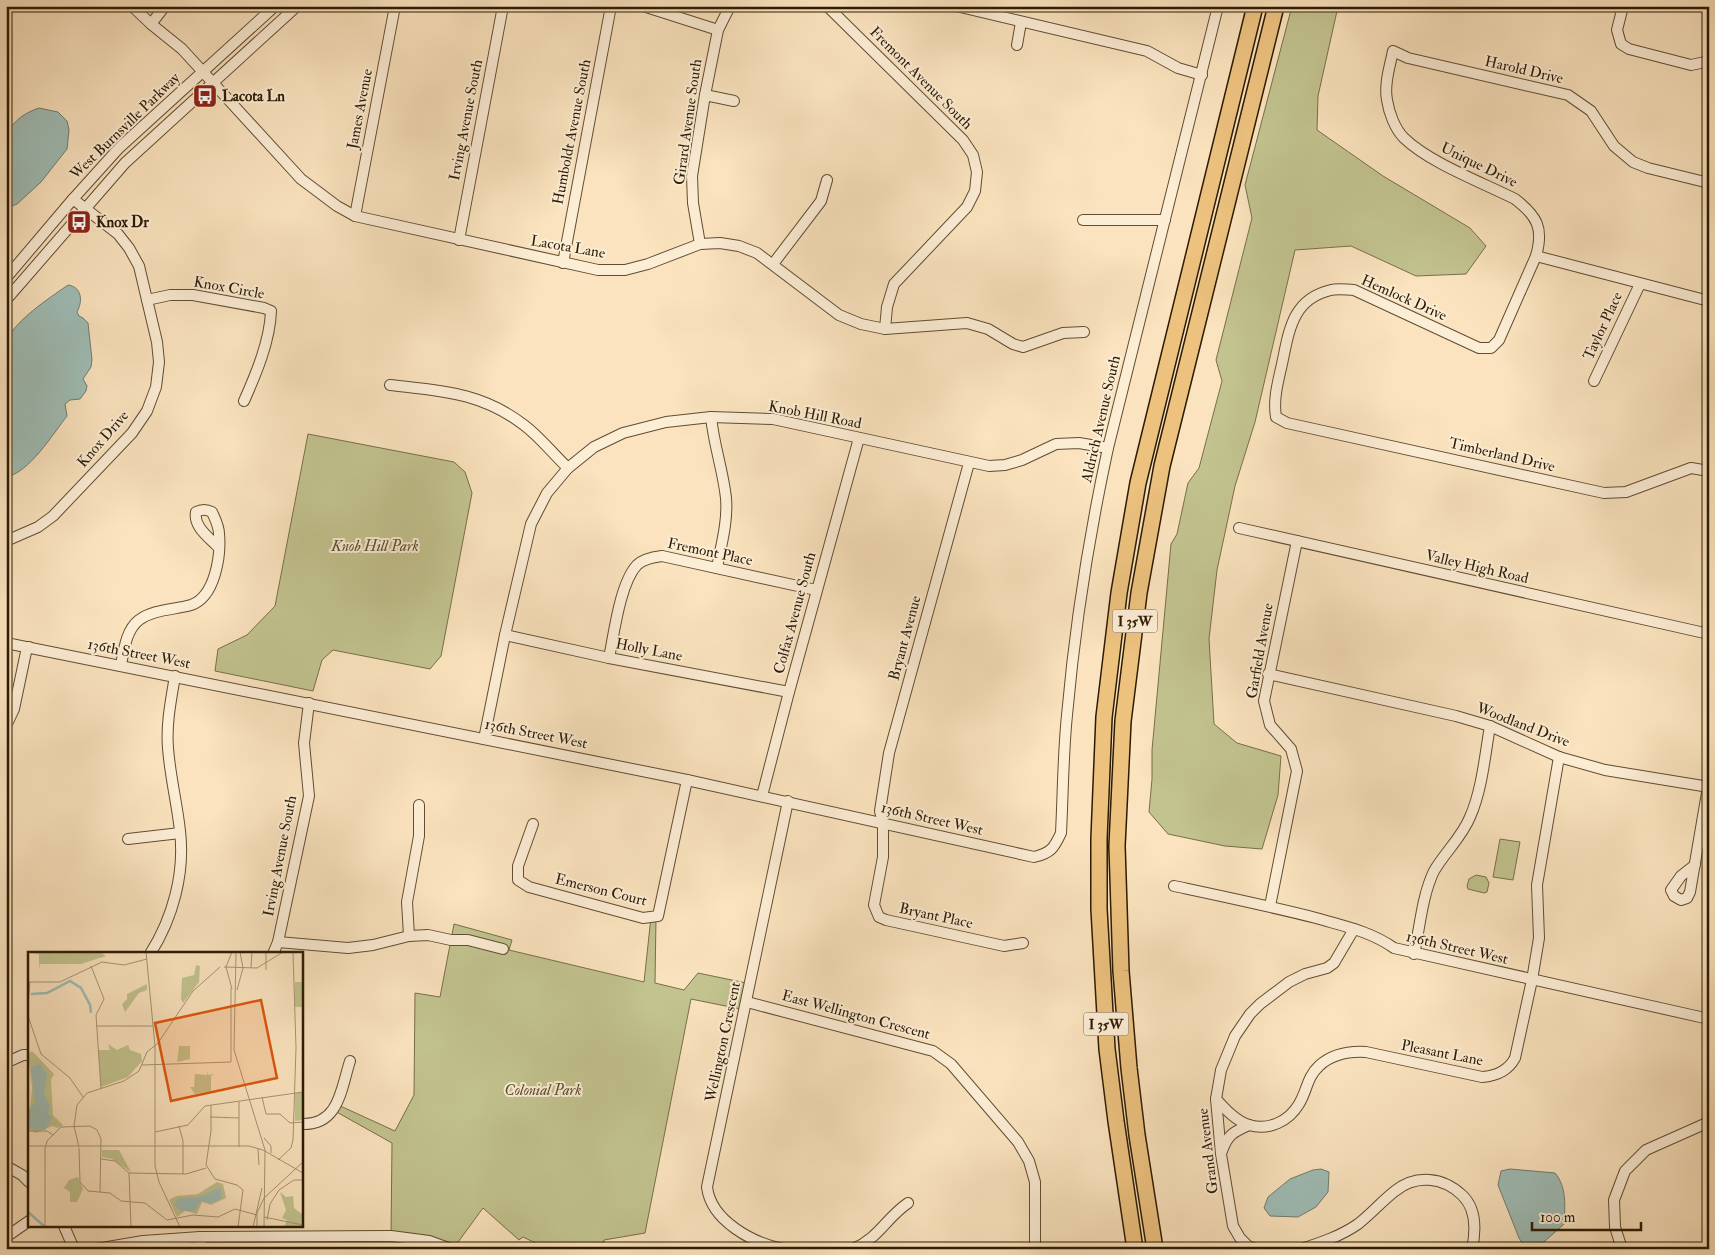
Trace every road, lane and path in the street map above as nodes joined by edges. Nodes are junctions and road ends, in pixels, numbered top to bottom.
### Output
1 (132, 6) edge
2 (165, 6) edge
3 (275, 6) edge
4 (297, 6) edge
5 (395, 6) edge
6 (503, 6) edge
7 (611, 6) edge
8 (643, 6) edge
9 (730, 6) edge
10 (827, 6) edge
11 (956, 6) edge
12 (1218, 6) edge
13 (1255, 6) edge
14 (1276, 6) edge
15 (1623, 6) edge
16 (1021, 22) junction
17 (151, 24) junction
18 (718, 30) junction
19 (1017, 45) dead end
20 (1393, 51) joint
21 (1709, 58) edge
22 (203, 71) junction
23 (1202, 75) junction
24 (213, 82) junction
25 (705, 95) junction
26 (734, 101) dead end
27 (827, 180) dead end
28 (1709, 183) edge
29 (73, 198) junction
30 (84, 208) junction
31 (355, 216) junction
32 (1083, 220) dead end
33 (1165, 220) junction
34 (459, 240) junction
35 (700, 244) junction
36 (1536, 256) junction
37 (563, 263) junction
38 (773, 264) junction
39 (6, 278) edge
40 (1640, 284) junction
41 (6, 300) edge
42 (147, 300) junction
43 (1709, 302) edge
44 (885, 329) junction
45 (1084, 332) dead end
46 (1594, 381) dead end
47 (390, 385) dead end
48 (244, 401) dead end
49 (711, 417) junction
50 (1287, 423) joint
51 (859, 438) junction
52 (1108, 448) junction
53 (969, 463) junction
54 (568, 468) junction
55 (1709, 471) edge
56 (1239, 528) dead end
57 (6, 541) edge
58 (1297, 541) junction
59 (219, 548) dead end
60 (717, 568) junction
61 (816, 590) junction
62 (1709, 634) edge
63 (506, 635) junction
64 (6, 643) edge
65 (29, 647) junction
66 (609, 658) junction
67 (121, 665) junction
68 (1268, 674) junction
69 (175, 676) junction
70 (789, 692) junction
71 (309, 703) junction
72 (6, 726) edge
73 (1490, 726) junction
74 (484, 739) junction
75 (1559, 757) junction
76 (687, 780) junction
77 (1708, 787) edge
78 (762, 796) junction
79 (788, 801) junction
80 (419, 805) dead end
81 (883, 823) junction
82 (533, 824) dead end
83 (180, 832) junction
84 (128, 839) dead end
85 (1056, 846) joint
86 (1695, 864) dead end
87 (1174, 886) dead end
88 (1270, 906) junction
89 (1354, 929) junction
90 (409, 936) junction
91 (278, 942) junction
92 (1023, 942) dead end
93 (502, 949) dead end
94 (151, 952) edge
95 (274, 952) edge
96 (1414, 954) junction
97 (1532, 980) junction
98 (747, 1002) junction
99 (1709, 1019) edge
100 (28, 1056) edge
101 (8, 1061) edge
102 (350, 1061) dead end
103 (1216, 1099) junction
104 (1709, 1122) edge
105 (302, 1124) edge
106 (1249, 1125) junction
107 (1221, 1154) junction
108 (6, 1166) edge
109 (28, 1181) edge
110 (908, 1203) dead end
111 (28, 1222) edge
112 (65, 1228) edge
113 (6, 1237) edge
114 (200, 1237) junction
115 (322, 1237) junction
116 (1250, 1248) edge
117 (74, 1249) edge
118 (96, 1249) edge
119 (201, 1249) edge
120 (322, 1249) edge
121 (451, 1249) edge
122 (783, 1249) edge
123 (853, 1249) edge
124 (1035, 1249) edge
125 (1135, 1249) edge
126 (1155, 1249) edge
127 (1301, 1249) edge
128 (1472, 1249) edge
129 (1622, 1249) edge

1 - 17 street, Lacota Lane
2 - 17 street
3 - 22 street, West Burnsville Parkway
4 - 24 street, West Burnsville Parkway
5 - 31 street, James Avenue
6 - 34 street, Irving Avenue South
7 - 37 street, Humboldt Avenue South
8 - 18 street
9 - 18 street, Girard Avenue South
10 - 44 street, Fremont Avenue South
11 - 16 street
12 - 23 street, Aldrich Avenue South
13 - 125 highway, I 35W
14 - 126 highway, I 35W
15 - 21 street
16 - 19 street
16 - 23 street
17 - 22 street, Lacota Lane
18 - 25 street, Girard Avenue South
20 - 28 street, Harold Drive
20 - 36 street, Unique Drive
22 - 24 street, Lacota Lane
22 - 29 street, West Burnsville Parkway
23 - 33 street, Aldrich Avenue South
24 - 30 street, West Burnsville Parkway
24 - 31 street, Lacota Lane
25 - 26 street
25 - 35 street, Girard Avenue South
27 - 38 street
29 - 30 street, Knox Drive
29 - 39 street, West Burnsville Parkway
30 - 41 street, West Burnsville Parkway
30 - 42 street, Knox Drive
31 - 34 street, Lacota Lane
32 - 33 street
33 - 52 street, Aldrich Avenue South
34 - 37 street, Lacota Lane
35 - 37 street, Lacota Lane
35 - 38 street, Lacota Lane
36 - 40 street
36 - 50 street, Hemlock Drive
38 - 44 street, Lacota Lane
40 - 43 street
40 - 46 street, Taylor Place
42 - 48 street, Knox Circle
42 - 57 street, Knox Drive
44 - 45 street, Lacota Lane
47 - 54 street
49 - 51 street, Knob Hill Road
49 - 54 street, Knob Hill Road
49 - 60 street
50 - 55 street, Timberland Drive
51 - 53 street, Knob Hill Road
51 - 61 street, Colfax Avenue South
52 - 53 street, Knob Hill Road
52 - 85 street, Aldrich Avenue South
53 - 81 street, Bryant Avenue
54 - 63 street, Knob Hill Road
56 - 58 street, Valley High Road
58 - 62 street, Valley High Road
58 - 68 street, Garfield Avenue
59 - 67 street
60 - 61 street, Fremont Place
60 - 66 street, Fremont Place
61 - 70 street, Colfax Avenue South
63 - 66 street, Holly Lane
63 - 74 street, Knob Hill Road
64 - 65 street, 136th Street West
65 - 67 street, 136th Street West
65 - 72 street
66 - 70 street, Holly Lane
67 - 69 street, 136th Street West
68 - 73 street, Woodland Drive
68 - 88 street, Garfield Avenue
69 - 71 street, 136th Street West
69 - 83 street
70 - 78 street, Colfax Avenue South
71 - 74 street, 136th Street West
71 - 91 street, Irving Avenue South
73 - 75 street, Woodland Drive
73 - 96 street
74 - 76 street, 136th Street West
75 - 77 street, Woodland Drive
75 - 97 street, Pleasant Lane
76 - 78 street, 136th Street West
76 - 82 street, Emerson Court
77 - 86 street
78 - 79 street, 136th Street West
79 - 81 street, 136th Street West
79 - 98 street, Wellington Crescent
80 - 90 street
81 - 85 street, 136th Street West
81 - 92 street, Bryant Place
83 - 84 street
83 - 94 street
87 - 88 street, 136th Street West
88 - 89 street, 136th Street West
89 - 96 street, 136th Street West
89 - 103 street, Grand Avenue
90 - 91 street
90 - 93 street
91 - 95 street, Irving Avenue South
96 - 97 street, 136th Street West
97 - 99 street, 136th Street West
97 - 106 street, Pleasant Lane
98 - 122 street, Wellington Crescent
98 - 124 street, East Wellington Crescent
100 - 101 street
102 - 105 street
103 - 106 street
103 - 107 street, Grand Avenue
104 - 129 street
106 - 107 street
107 - 116 street, Grand Avenue
108 - 109 street
110 - 123 street
111 - 113 street
112 - 117 street
114 - 115 street
114 - 118 street
114 - 119 street
115 - 120 street
115 - 121 street
127 - 128 street

